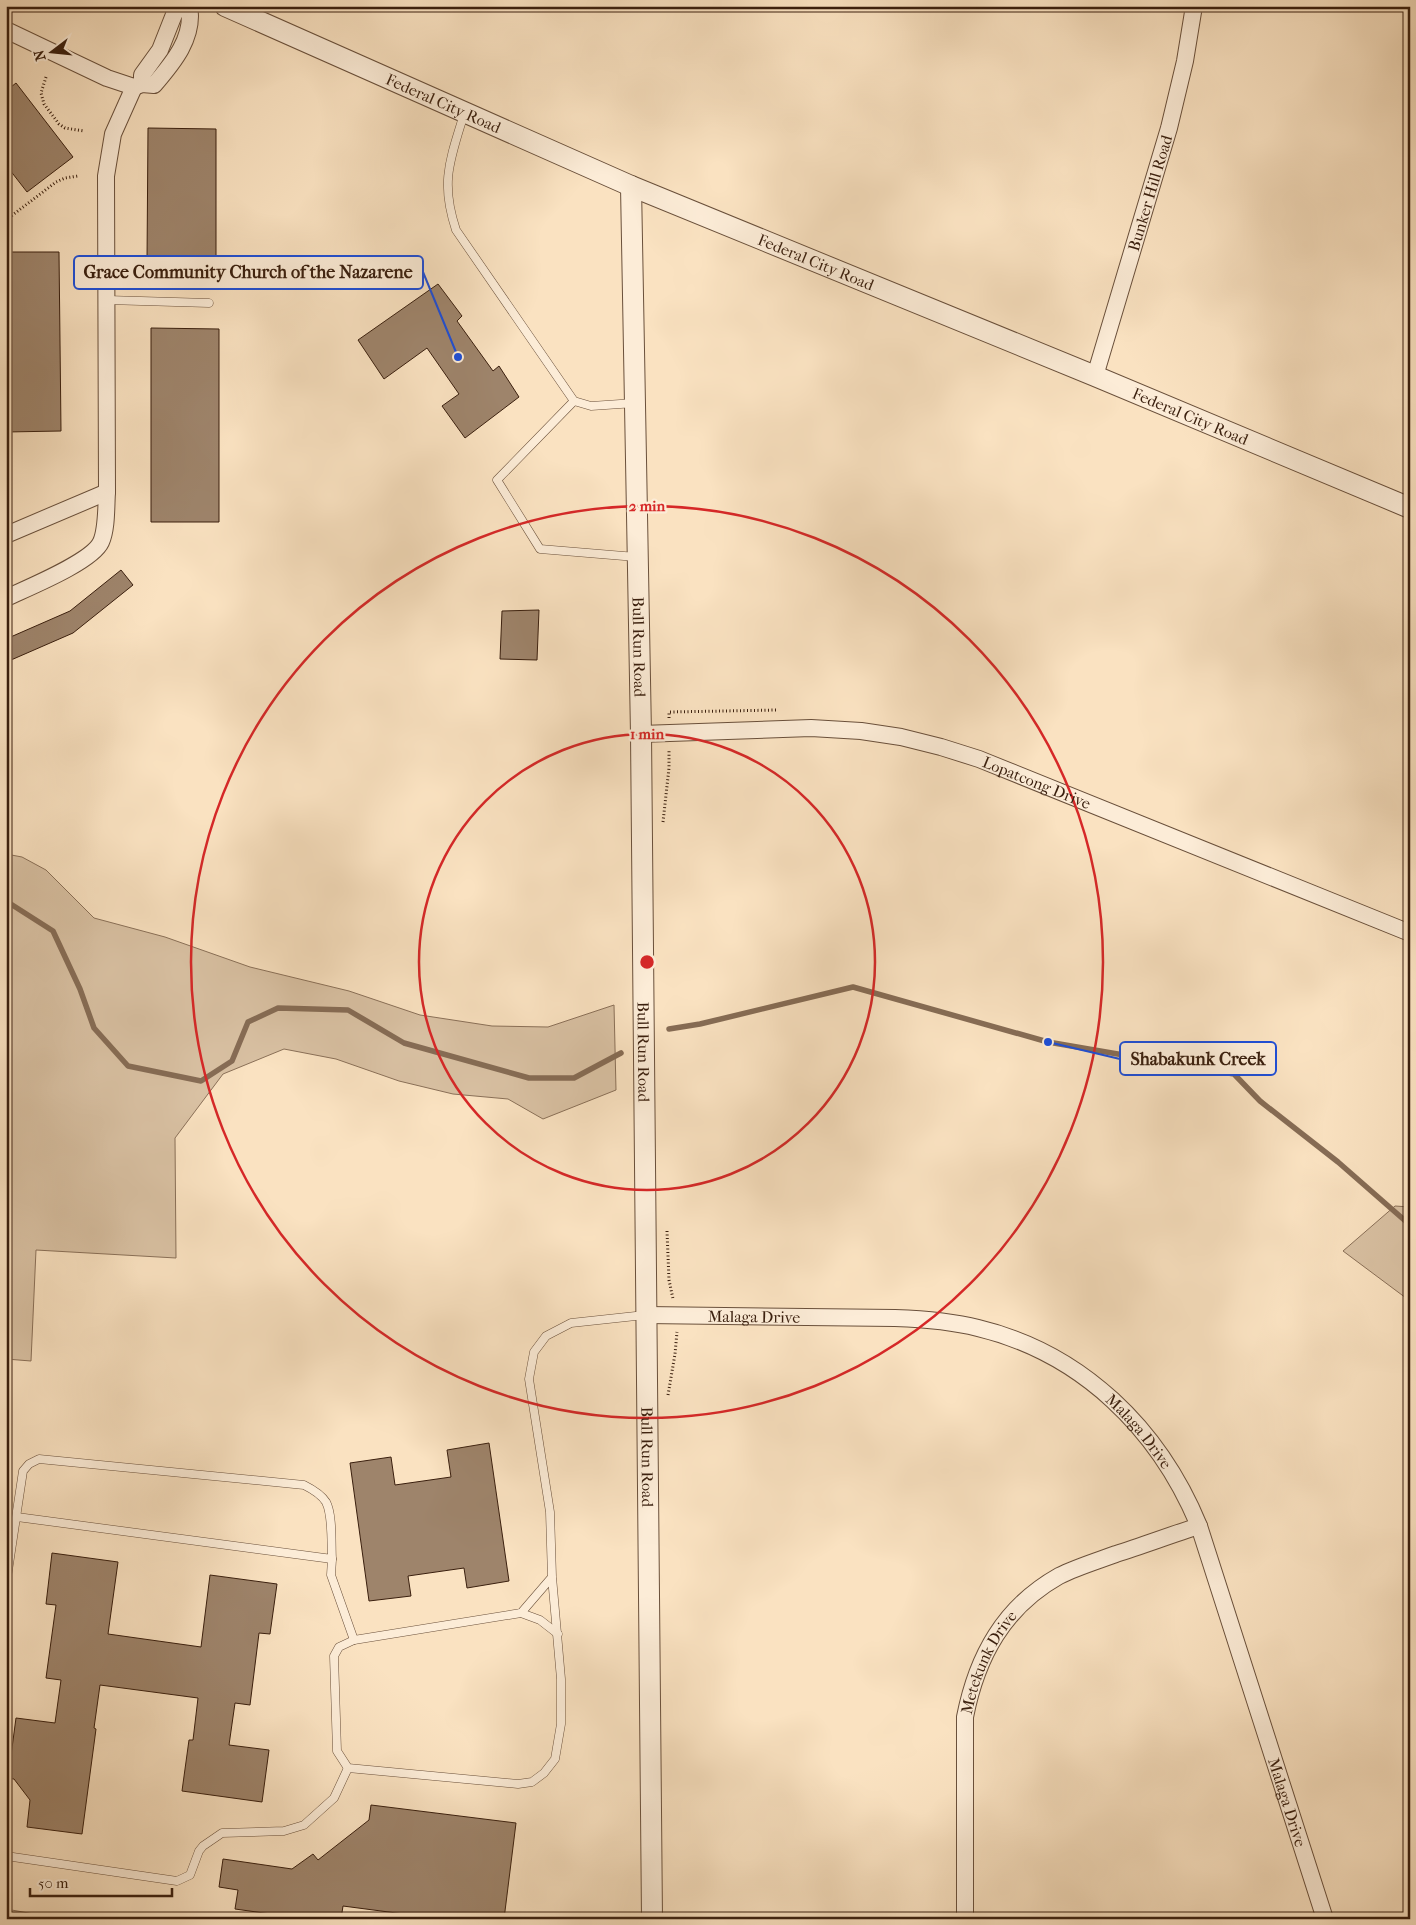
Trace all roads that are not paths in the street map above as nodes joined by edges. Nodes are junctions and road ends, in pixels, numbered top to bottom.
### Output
1 (188, 6) edge
2 (225, 6) edge
3 (1194, 6) edge
4 (6, 30) edge
5 (138, 86) junction
6 (464, 112) junction
7 (631, 186) junction
8 (107, 300) junction
9 (209, 303) dead end
10 (1095, 376) junction
11 (574, 401) junction
12 (636, 403) junction
13 (107, 492) junction
14 (1410, 508) edge
15 (6, 535) edge
16 (639, 557) junction
17 (6, 598) edge
18 (642, 734) junction
19 (1410, 933) edge
20 (646, 1315) junction
21 (17, 1517) junction
22 (1199, 1526) junction
23 (332, 1559) junction
24 (552, 1577) junction
25 (6, 1584) edge
26 (521, 1613) junction
27 (558, 1634) junction
28 (354, 1640) junction
29 (348, 1768) junction
30 (6, 1856) edge
31 (652, 1919) edge
32 (965, 1919) edge
33 (1325, 1919) edge

1 - 5 street
2 - 6 street, Federal City Road
3 - 10 street, Bunker Hill Road
4 - 5 street
5 - 8 street
6 - 7 street, Federal City Road
6 - 11 lane
7 - 10 street, Federal City Road
7 - 12 street, Bull Run Road
8 - 9 lane
8 - 13 street
10 - 14 street, Federal City Road
11 - 12 lane
11 - 16 lane
12 - 16 street, Bull Run Road
13 - 15 street
13 - 17 street
16 - 18 street, Bull Run Road
18 - 19 street, Lopatcong Drive
18 - 20 street, Bull Run Road
20 - 22 street, Malaga Drive
20 - 24 lane
20 - 31 street, Bull Run Road
21 - 23 lane
21 - 23 lane
21 - 25 lane
22 - 32 street, Metekunk Drive
22 - 33 street, Malaga Drive
23 - 28 lane
24 - 26 lane
24 - 27 lane
26 - 27 lane
26 - 28 lane
27 - 29 lane
28 - 29 lane
29 - 30 lane

